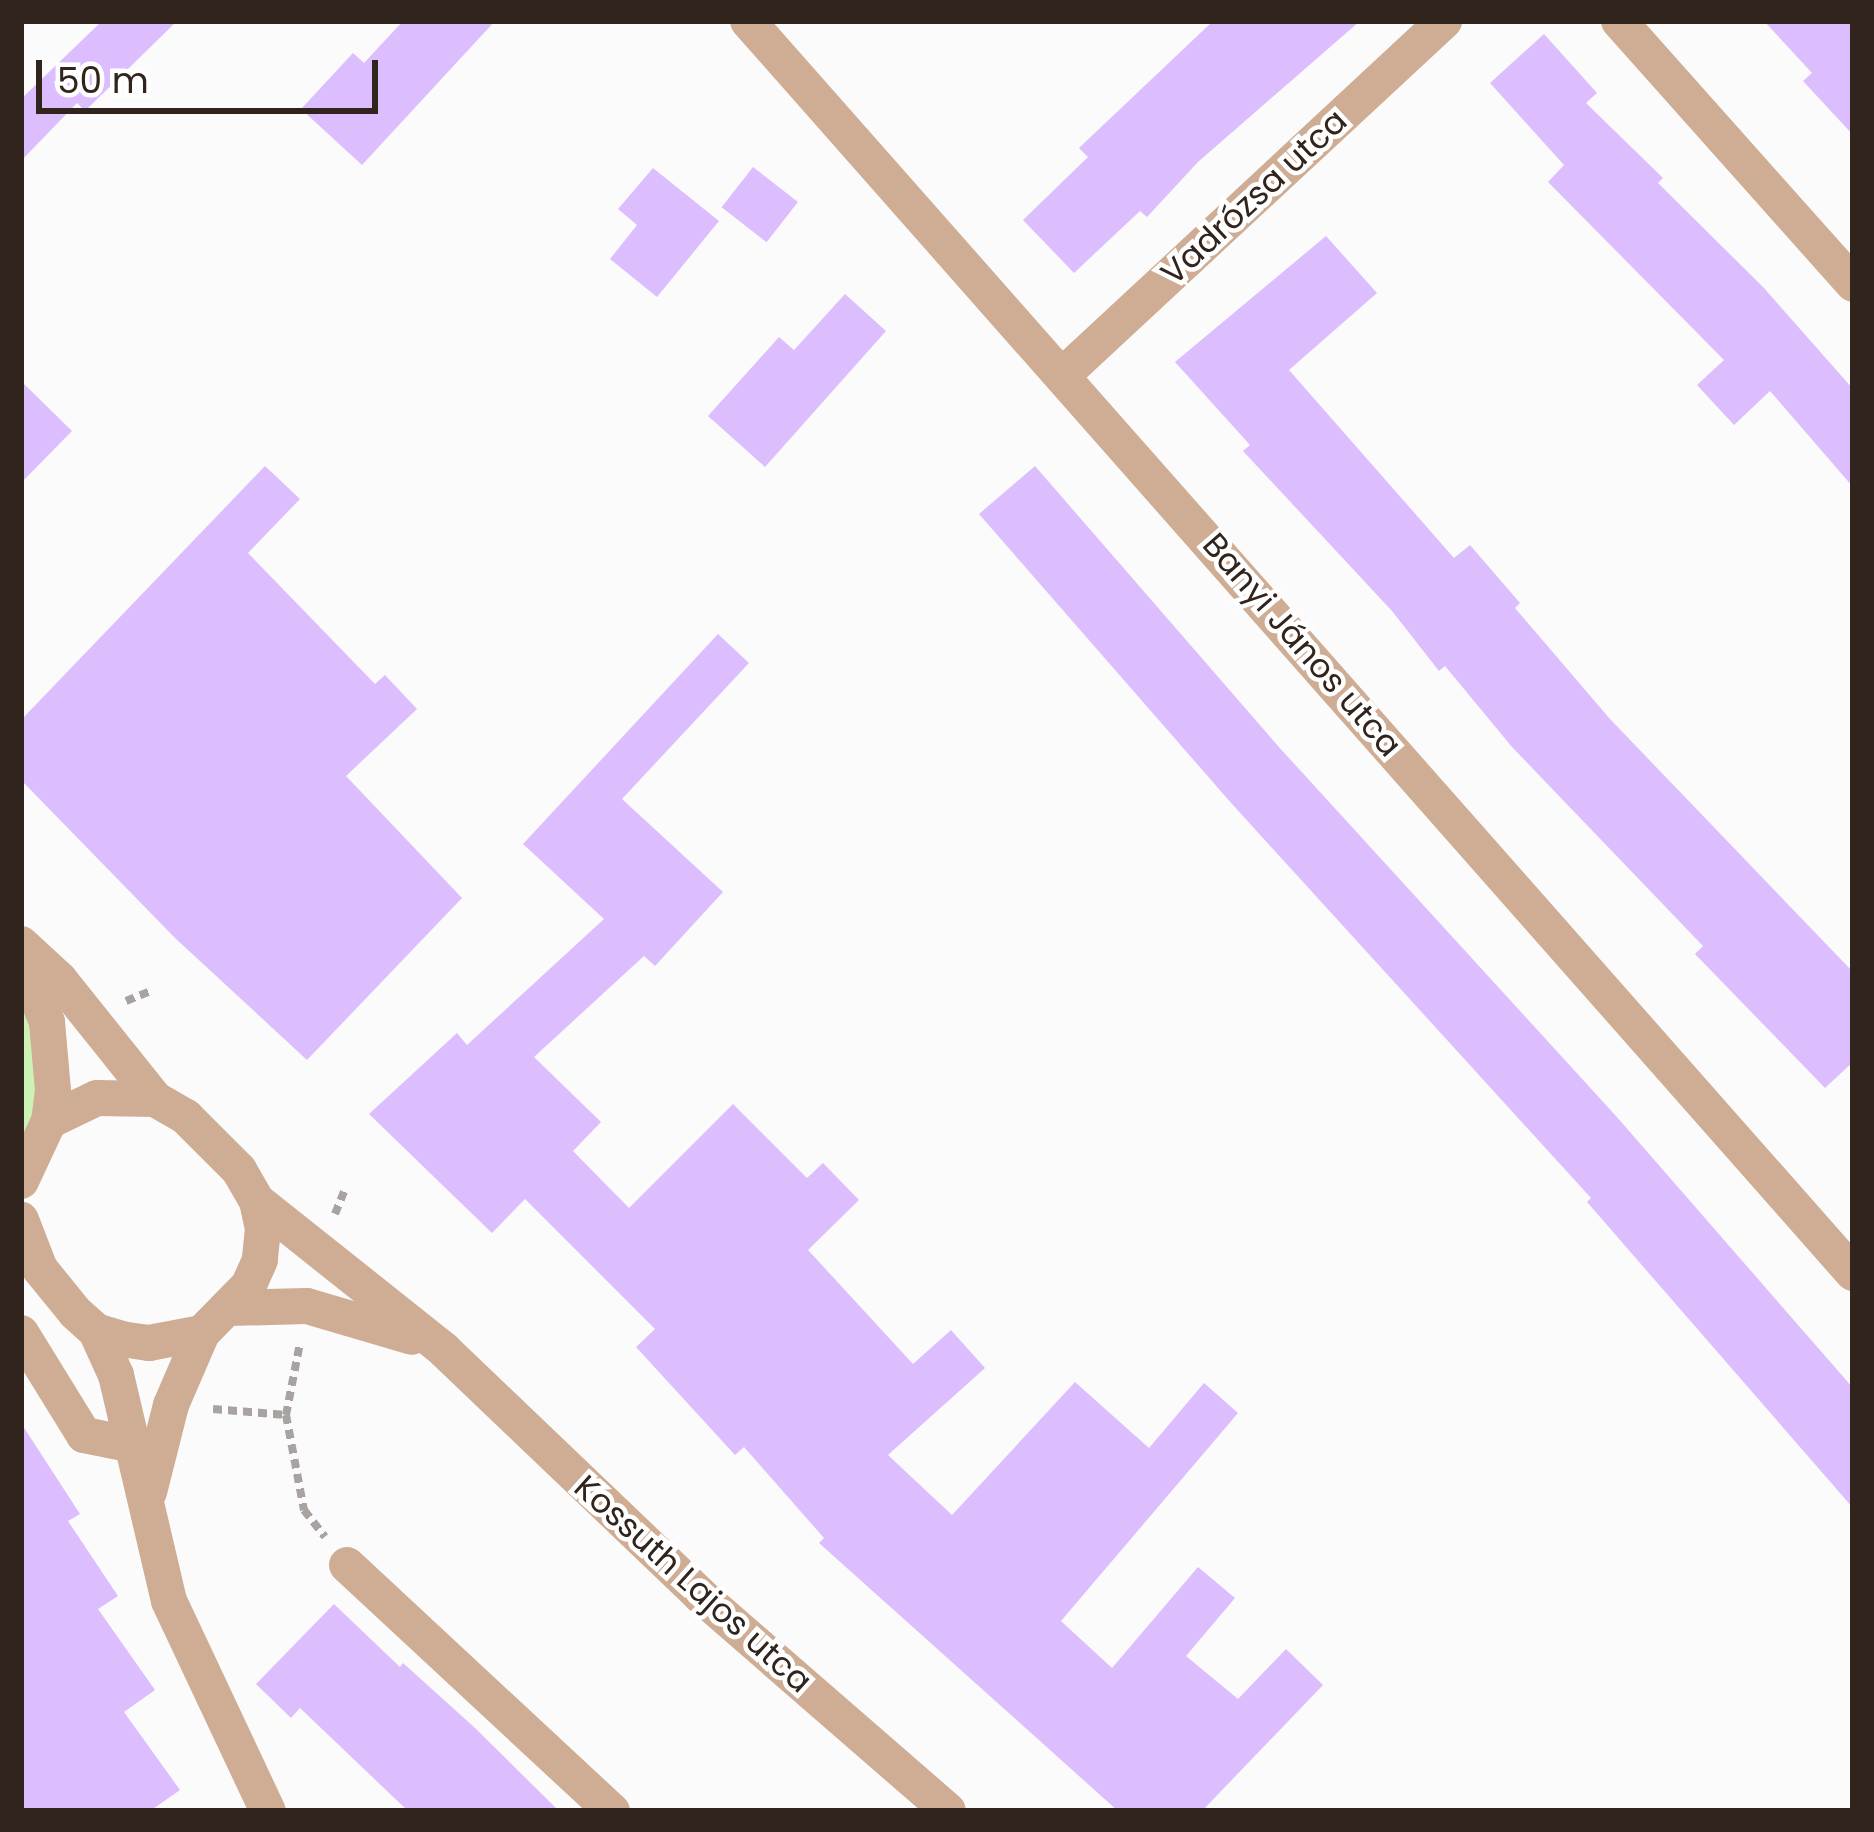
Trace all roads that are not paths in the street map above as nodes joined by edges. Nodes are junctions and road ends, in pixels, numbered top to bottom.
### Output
1 (748, 21) edge
2 (1444, 21) edge
3 (1619, 21) edge
4 (1853, 284) edge
5 (1064, 374) junction
6 (21, 944) edge
7 (21, 958) edge
8 (154, 1100) junction
9 (36, 1133) edge
10 (21, 1181) edge
11 (256, 1202) junction
12 (23, 1237) edge
13 (1853, 1273) edge
14 (216, 1320) junction
15 (96, 1331) junction
16 (21, 1333) edge
17 (444, 1350) junction
18 (134, 1444) junction
19 (148, 1496) junction
20 (347, 1565) road end
21 (268, 1811) edge
22 (613, 1811) edge
23 (948, 1811) edge

1 - 5 street, Banyi János utca
2 - 5 street, Vadrózsa utca
3 - 4 street
5 - 13 street, Banyi János utca
6 - 8 street, Kossuth Lajos utca
7 - 9 street
8 - 9 street
8 - 11 street, Kossuth Lajos utca
9 - 10 street
11 - 14 street
11 - 17 street, Kossuth Lajos utca
12 - 15 street
14 - 15 street, Kossuth Lajos utca
14 - 17 street, Kossuth Lajos utca
14 - 19 street
15 - 18 street
16 - 18 street
17 - 23 street, Kossuth Lajos utca
18 - 19 street
19 - 21 street
20 - 22 street

